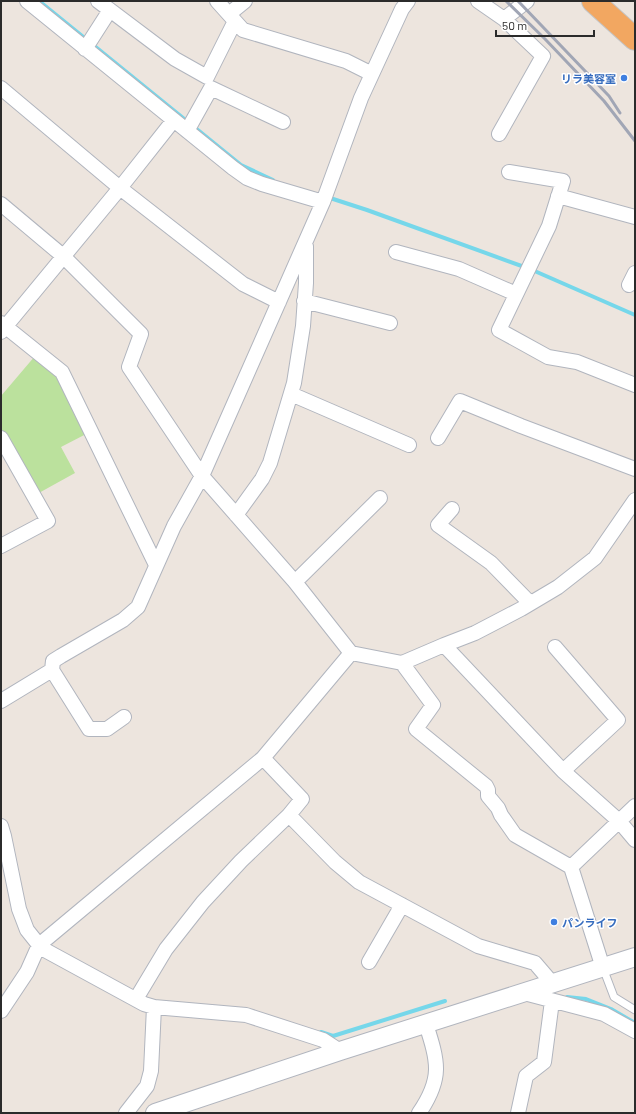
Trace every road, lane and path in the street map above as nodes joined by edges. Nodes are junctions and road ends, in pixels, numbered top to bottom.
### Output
1 (27, 1) edge
2 (98, 1) edge
3 (217, 1) edge
4 (245, 1) edge
5 (408, 1) edge
6 (478, 1) edge
7 (527, 1) edge
8 (596, 2) edge
9 (110, 10) junction
10 (232, 18) junction
11 (504, 18) junction
12 (635, 39) edge
13 (85, 49) junction
14 (372, 74) junction
15 (1, 88) edge
16 (173, 120) junction
17 (283, 122) dead end
18 (187, 131) junction
19 (499, 134) dead end
20 (509, 172) dead end
21 (120, 188) junction
22 (558, 196) junction
23 (324, 198) junction
24 (1, 204) edge
25 (635, 216) edge
26 (306, 239) junction
27 (396, 252) dead end
28 (64, 256) junction
29 (516, 294) junction
30 (304, 300) junction
31 (278, 302) junction
32 (390, 323) dead end
33 (2, 327) edge
34 (635, 385) edge
35 (291, 394) junction
36 (1, 438) edge
37 (438, 438) dead end
38 (409, 446) dead end
39 (6, 458) edge
40 (635, 469) edge
41 (202, 476) junction
42 (380, 498) dead end
43 (635, 500) edge
44 (452, 509) dead end
45 (236, 515) junction
46 (1, 546) edge
47 (156, 565) junction
48 (295, 582) junction
49 (530, 603) junction
50 (444, 644) junction
51 (555, 647) dead end
52 (351, 653) junction
53 (402, 663) junction
54 (52, 670) junction
55 (1, 701) edge
56 (124, 716) dead end
57 (263, 758) junction
58 (563, 771) junction
59 (635, 806) edge
60 (289, 815) junction
61 (619, 821) junction
62 (1, 826) edge
63 (635, 840) edge
64 (571, 867) junction
65 (402, 905) junction
66 (39, 945) junction
67 (635, 957) edge
68 (368, 962) dead end
69 (603, 968) junction
70 (552, 992) junction
71 (138, 996) junction
72 (154, 1007) junction
73 (635, 1010) edge
74 (1, 1011) edge
75 (426, 1024) junction
76 (635, 1031) edge
77 (340, 1051) junction
78 (175, 1110) edge
79 (126, 1113) edge
80 (155, 1113) edge
81 (419, 1113) edge
82 (518, 1113) edge

1 - 13 street
2 - 9 street
3 - 10 street
4 - 10 street
5 - 14 street
6 - 11 street
7 - 11 street
8 - 12 highway
9 - 10 street
9 - 13 street
10 - 14 street
11 - 19 street
13 - 16 street
14 - 23 street
15 - 21 street
16 - 18 street
16 - 21 street
17 - 18 street
18 - 23 street
20 - 22 street
21 - 28 street
21 - 31 street
22 - 25 street
22 - 29 street
23 - 26 street
24 - 28 street
26 - 30 street
26 - 31 street
27 - 29 street
28 - 33 street
28 - 41 street
29 - 34 street
30 - 32 street
30 - 35 street
31 - 41 street
33 - 47 street
35 - 38 street
35 - 45 street
36 - 39 street
37 - 40 street
39 - 46 street
41 - 45 street
41 - 47 street
42 - 48 street
43 - 49 street
44 - 49 street
45 - 48 street
47 - 54 street
48 - 52 street
49 - 50 street
50 - 53 street
50 - 58 street
51 - 58 street
52 - 53 street
52 - 57 street
53 - 64 street
54 - 55 street
54 - 56 street
57 - 60 street
57 - 66 street
58 - 61 street
59 - 61 street
60 - 65 street
60 - 71 street
61 - 63 street
61 - 64 street
62 - 66 street
64 - 69 street
65 - 68 street
65 - 70 street
66 - 71 street
66 - 74 street
67 - 69 street
69 - 70 street
69 - 73 lane
70 - 75 street
70 - 76 street
70 - 82 street
71 - 72 street
72 - 77 street
72 - 79 street
75 - 77 street
75 - 81 street
77 - 78 street
78 - 80 street

